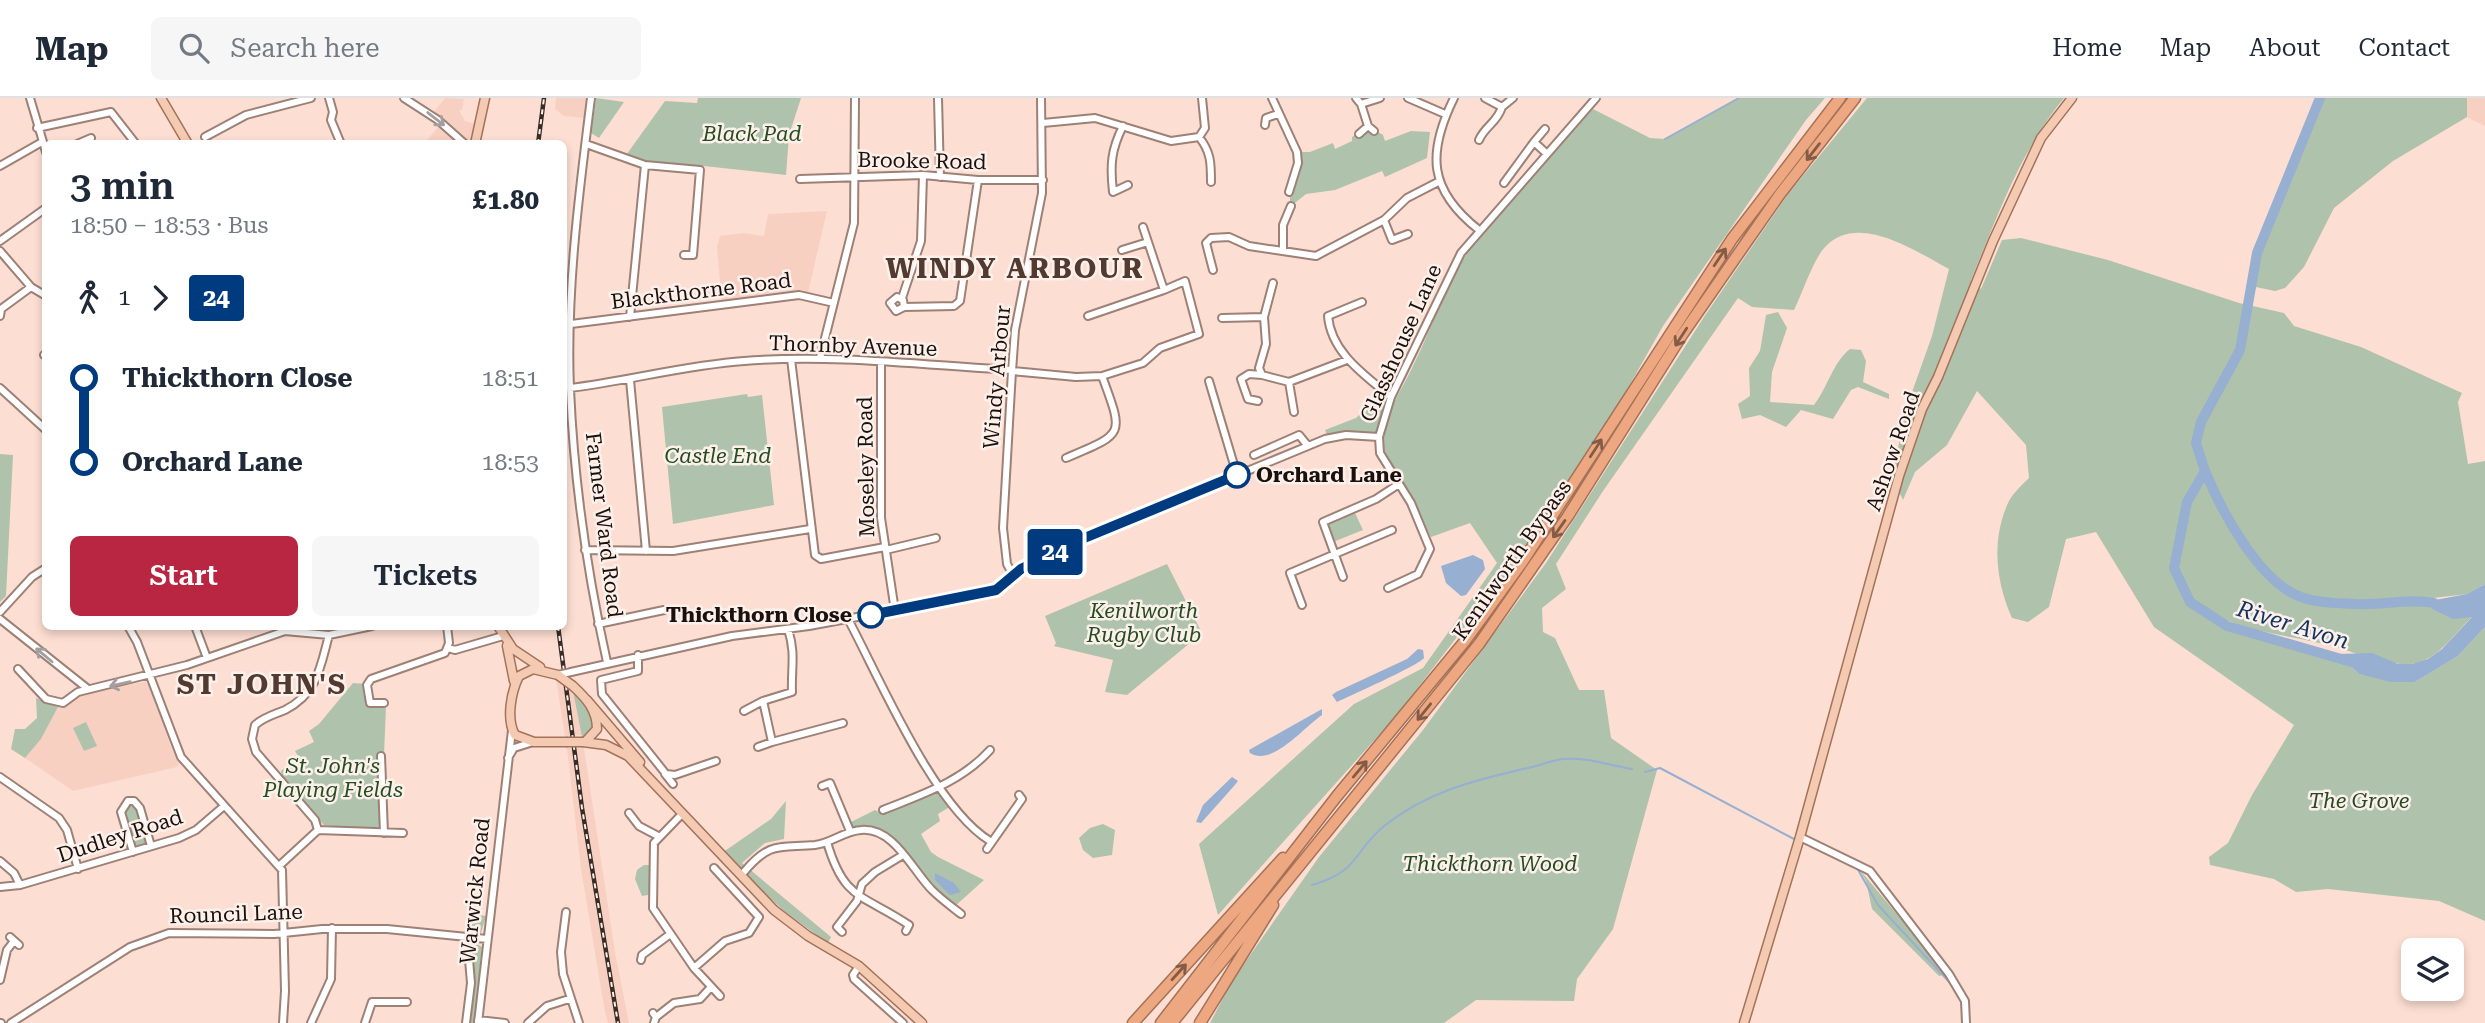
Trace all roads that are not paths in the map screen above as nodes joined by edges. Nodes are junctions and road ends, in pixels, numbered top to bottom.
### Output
1 (30, 98) edge
2 (161, 98) edge
3 (312, 98) edge
4 (329, 98) edge
5 (404, 98) edge
6 (485, 98) edge
7 (591, 98) edge
8 (855, 98) edge
9 (938, 98) edge
10 (1041, 98) edge
11 (1202, 98) edge
12 (1272, 98) edge
13 (1380, 98) edge
14 (1408, 98) edge
15 (1454, 98) edge
16 (1485, 98) edge
17 (1513, 98) edge
18 (1596, 98) edge
19 (1840, 98) edge
20 (1855, 98) edge
21 (2072, 98) edge
22 (1358, 101) edge
23 (1502, 107) junction
24 (1278, 114) junction
25 (1445, 114) junction
26 (1263, 119) dead end
27 (1043, 123) junction
28 (1123, 126) junction
29 (37, 128) junction
30 (1545, 129) dead end
31 (1359, 134) dead end
32 (205, 137) dead end
33 (1199, 137) junction
34 (90, 138) dead end
35 (86, 140) edge
36 (134, 140) edge
37 (186, 140) edge
38 (339, 140) edge
39 (461, 140) edge
40 (476, 140) edge
41 (1479, 140) dead end
42 (42, 142) joint
43 (1534, 142) junction
44 (586, 144) junction
45 (1546, 153) junction
46 (645, 165) junction
47 (0, 166) edge
48 (923, 175) junction
49 (1283, 175) dead end
50 (855, 177) junction
51 (940, 177) junction
52 (1291, 178) junction
53 (800, 179) dead end
54 (978, 180) junction
55 (1043, 180) junction
56 (1440, 181) junction
57 (1211, 182) dead end
58 (1504, 183) dead end
59 (1128, 185) dead end
60 (1289, 192) dead end
61 (1291, 206) dead end
62 (42, 211) edge
63 (1384, 220) junction
64 (1143, 228) dead end
65 (1479, 230) junction
66 (1408, 234) dead end
67 (0, 241) edge
68 (1148, 242) junction
69 (1122, 250) dead end
70 (0, 251) edge
71 (1283, 251) junction
72 (684, 255) dead end
73 (1213, 270) dead end
74 (1273, 283) dead end
75 (31, 287) junction
76 (1164, 290) junction
77 (42, 294) edge
78 (902, 298) junction
79 (1362, 302) dead end
80 (834, 303) junction
81 (904, 307) junction
82 (1, 311) edge
83 (1088, 316) dead end
84 (1230, 316) junction
85 (630, 317) junction
86 (1264, 317) junction
87 (1222, 318) dead end
88 (571, 324) junction
89 (1232, 326) dead end
90 (820, 358) junction
91 (791, 359) junction
92 (1347, 360) junction
93 (881, 363) junction
94 (1012, 370) junction
95 (1262, 374) junction
96 (1102, 376) junction
97 (630, 380) junction
98 (1209, 381) dead end
99 (1289, 382) junction
100 (0, 388) edge
101 (570, 388) junction
102 (1391, 397) junction
103 (1258, 401) dead end
104 (1294, 412) dead end
105 (42, 426) edge
106 (1379, 437) junction
107 (1308, 446) junction
108 (1254, 456) dead end
109 (1066, 458) dead end
110 (1237, 475) junction
111 (1399, 484) junction
112 (810, 529) junction
113 (1392, 530) dead end
114 (936, 538) dead end
115 (885, 549) junction
116 (585, 550) junction
117 (646, 551) junction
118 (1334, 553) junction
119 (42, 571) edge
120 (1013, 575) junction
121 (1343, 577) dead end
122 (1388, 588) dead end
123 (1302, 605) dead end
124 (664, 610) dead end
125 (895, 611) junction
126 (0, 612) edge
127 (0, 619) edge
128 (848, 619) junction
129 (598, 624) junction
130 (788, 629) junction
131 (130, 630) edge
132 (196, 630) edge
133 (294, 630) edge
134 (313, 630) edge
135 (447, 630) edge
136 (500, 630) edge
137 (332, 632) edge
138 (504, 638) junction
139 (448, 648) junction
140 (638, 655) junction
141 (207, 659) junction
142 (607, 662) junction
143 (542, 669) junction
144 (583, 669) junction
145 (557, 674) junction
146 (149, 677) junction
147 (371, 678) junction
148 (15, 680) dead end
149 (362, 680) dead end
150 (76, 682) junction
151 (573, 686) junction
152 (513, 689) junction
153 (89, 690) junction
154 (74, 694) junction
155 (587, 701) junction
156 (763, 701) junction
157 (384, 703) dead end
158 (744, 711) dead end
159 (843, 723) dead end
160 (512, 730) junction
161 (534, 742) junction
162 (583, 742) junction
163 (772, 742) junction
164 (758, 747) dead end
165 (990, 750) dead end
166 (381, 756) dead end
167 (716, 761) dead end
168 (506, 763) junction
169 (373, 767) dead end
170 (381, 768) junction
171 (664, 773) junction
172 (0, 777) edge
173 (673, 784) dead end
174 (656, 785) junction
175 (822, 786) dead end
176 (938, 789) junction
177 (1022, 798) dead end
178 (224, 806) junction
179 (883, 810) dead end
180 (681, 815) junction
181 (630, 818) dead end
182 (1317, 822) junction
183 (318, 830) junction
184 (850, 831) junction
185 (384, 833) junction
186 (403, 833) dead end
187 (658, 836) junction
188 (1800, 837) junction
189 (990, 841) junction
190 (827, 842) junction
191 (151, 846) junction
192 (987, 849) dead end
193 (1310, 851) junction
194 (133, 852) junction
195 (903, 855) junction
196 (0, 861) edge
197 (279, 866) junction
198 (714, 868) dead end
199 (78, 869) junction
200 (741, 875) junction
201 (20, 885) junction
202 (0, 887) edge
203 (858, 894) junction
204 (566, 912) dead end
205 (961, 914) dead end
206 (567, 923) junction
207 (575, 923) dead end
208 (909, 925) dead end
209 (837, 927) dead end
210 (332, 928) junction
211 (283, 933) junction
212 (669, 935) junction
213 (467, 936) junction
214 (487, 939) junction
215 (14, 941) dead end
216 (641, 955) dead end
217 (859, 966) junction
218 (694, 968) junction
219 (573, 975) dead end
220 (564, 979) junction
221 (0, 980) edge
222 (711, 987) junction
223 (720, 996) dead end
224 (569, 999) junction
225 (408, 1002) dead end
226 (655, 1017) edge
227 (478, 1021) edge
228 (313, 1022) edge
229 (11, 1023) edge
230 (283, 1023) edge
231 (365, 1023) edge
232 (466, 1023) edge
233 (505, 1023) edge
234 (528, 1023) edge
235 (579, 1023) edge
236 (903, 1023) edge
237 (922, 1023) edge
238 (1133, 1023) edge
239 (1161, 1023) edge
240 (1172, 1023) edge
241 (1200, 1023) edge
242 (1744, 1023) edge
243 (1966, 1023) edge

1 - 29 street
2 - 37 main road
3 - 32 street
4 - 38 street
5 -> 39 street
6 - 40 main road
7 - 44 street, Farmer Ward Road
8 - 50 street
9 - 51 street
10 - 27 street, Windy Arbour
11 - 33 street
12 - 24 street
13 - 22 street
14 - 25 street
15 - 25 street
16 - 23 street
17 - 23 street
18 - 45 street, Glasshouse Lane
182 -> 19 highway, Kenilworth Bypass
20 -> 193 highway, Kenilworth Bypass
21 - 188 main road, Ashow Road
22 - 31 street
23 - 41 street
24 - 26 street
24 - 52 street
25 - 56 street
27 - 28 street
27 - 55 street, Windy Arbour
28 - 33 street
28 - 59 street
29 - 36 street
29 - 42 street
30 - 43 street
33 - 57 street
34 - 35 street
42 - 47 street
43 - 45 street
43 - 58 street
44 - 46 street
44 - 88 street, Farmer Ward Road
45 - 65 street, Glasshouse Lane
46 - 72 street
46 - 85 street
48 - 50 street, Brooke Road
48 - 51 street, Brooke Road
48 - 78 street
49 - 52 street
50 - 53 street, Brooke Road
50 - 80 street
51 - 54 street, Brooke Road
52 - 60 street
54 - 55 street, Brooke Road
54 - 81 street
55 - 94 street, Windy Arbour
56 - 63 street
56 - 65 street
61 - 71 street
62 - 67 street
63 - 66 street
63 - 71 street
64 - 68 street
65 - 102 street, Glasshouse Lane
68 - 69 street
68 - 76 street
70 - 75 street
71 - 73 street
74 - 86 street
75 - 77 street
75 - 82 street
76 - 83 street
76 - 96 street, Thornby Avenue
78 - 81 street
78 - 81 street
79 - 92 street
80 - 85 street, Blackthorne Road
80 - 90 street
84 - 86 street
84 - 87 street
84 - 89 street
85 - 88 street, Blackthorne Road
86 - 95 street
88 - 101 street, Farmer Ward Road
90 - 91 street, Thornby Avenue
90 - 93 street, Thornby Avenue
91 - 97 street, Thornby Avenue
91 - 112 street
92 - 99 street
92 - 102 street
93 - 94 street, Thornby Avenue
93 - 115 street, Moseley Road
94 - 96 street, Thornby Avenue
94 - 120 street, Windy Arbour
95 - 99 street
95 - 103 street
96 - 109 street
97 - 101 street, Thornby Avenue
97 - 117 street
98 - 110 street
99 - 104 street
100 - 105 street
101 - 116 street, Farmer Ward Road
102 - 106 street, Glasshouse Lane
106 - 107 street, Glasshouse Lane
106 - 111 street
107 - 108 street
107 - 110 street, Glasshouse Lane
110 - 120 street, Glasshouse Lane
111 - 118 street
111 - 122 street
112 - 115 street
112 - 117 street
113 - 118 street
114 - 115 street
115 - 125 street, Moseley Road
116 - 117 street
116 - 129 street, Farmer Ward Road
118 - 121 street
118 - 123 street
119 - 126 street
120 - 125 street, Glasshouse Lane
124 - 129 street
125 - 128 street, Glasshouse Lane
150 -> 127 street
128 - 130 street, Glasshouse Lane
128 - 176 street
129 - 142 street, Farmer Ward Road
130 - 140 street, Glasshouse Lane
130 - 156 street
131 - 146 street
132 - 141 street
133 - 141 street
134 - 137 street
135 - 139 street
136 - 138 main road
137 - 183 street
138 - 139 street
138 - 143 main road
138 - 152 main road
139 - 147 street
140 - 142 street, Glasshouse Lane
140 - 171 street
141 - 146 street
142 - 144 street, Glasshouse Lane
143 - 145 main road
143 - 152 main road
144 - 145 street, Glasshouse Lane, bridge
144 - 151 street
145 - 151 main road, bridge
146 -> 153 street
146 - 178 street
147 - 149 street
147 - 157 street
148 - 154 street
150 - 153 street
150 - 154 street
151 - 155 main road
152 - 160 main road
153 - 154 street
155 - 162 main road
155 - 174 main road
156 - 158 street
156 - 163 street
159 - 163 street
160 - 161 main road
160 - 168 street, Warwick Road
161 - 162 main road, bridge
161 - 168 street
162 - 174 main road
163 - 164 street
165 - 176 street
166 - 170 street
167 - 171 street
168 - 214 street, Warwick Road
169 - 170 street
170 - 185 street
171 - 173 street
172 - 199 street
174 - 180 main road
175 - 184 street
176 - 179 street
176 - 189 street
177 - 189 street
178 - 191 street, Dudley Road
178 - 197 street
180 - 187 street
180 - 200 main road
181 - 187 street
238 -> 182 highway
182 - 239 highway, Kenilworth Bypass
183 - 185 street
183 - 197 street
184 - 190 street
184 - 195 street
185 - 186 street
187 - 212 street
188 - 242 main road, Ashow Road
188 - 243 street
189 - 192 street
190 - 200 street
190 - 203 street
191 - 194 street, Dudley Road
191 - 194 street
193 - 240 highway, Kenilworth Bypass
193 - 241 highway
194 - 199 street, Dudley Road
195 - 203 street
195 - 205 street
196 - 201 street
197 - 211 street
198 - 218 street
199 - 201 street, Dudley Road
200 - 217 main road
201 - 202 street, Dudley Road
203 - 208 street
203 - 209 street
204 - 206 street
206 - 207 street
206 - 220 street
210 - 211 street, Rouncil Lane
210 - 213 street, Rouncil Lane
210 - 228 street
211 - 229 street, Rouncil Lane
211 - 230 street
212 - 216 street
212 - 218 street
213 - 214 street, Rouncil Lane
213 - 232 street
214 - 227 street, Warwick Road
215 - 221 street
217 - 236 street
217 - 237 main road
218 - 222 street
219 - 220 street
220 - 224 street
222 - 223 street
222 - 226 street
224 - 234 street
224 - 235 street
225 - 231 street
227 - 233 street

